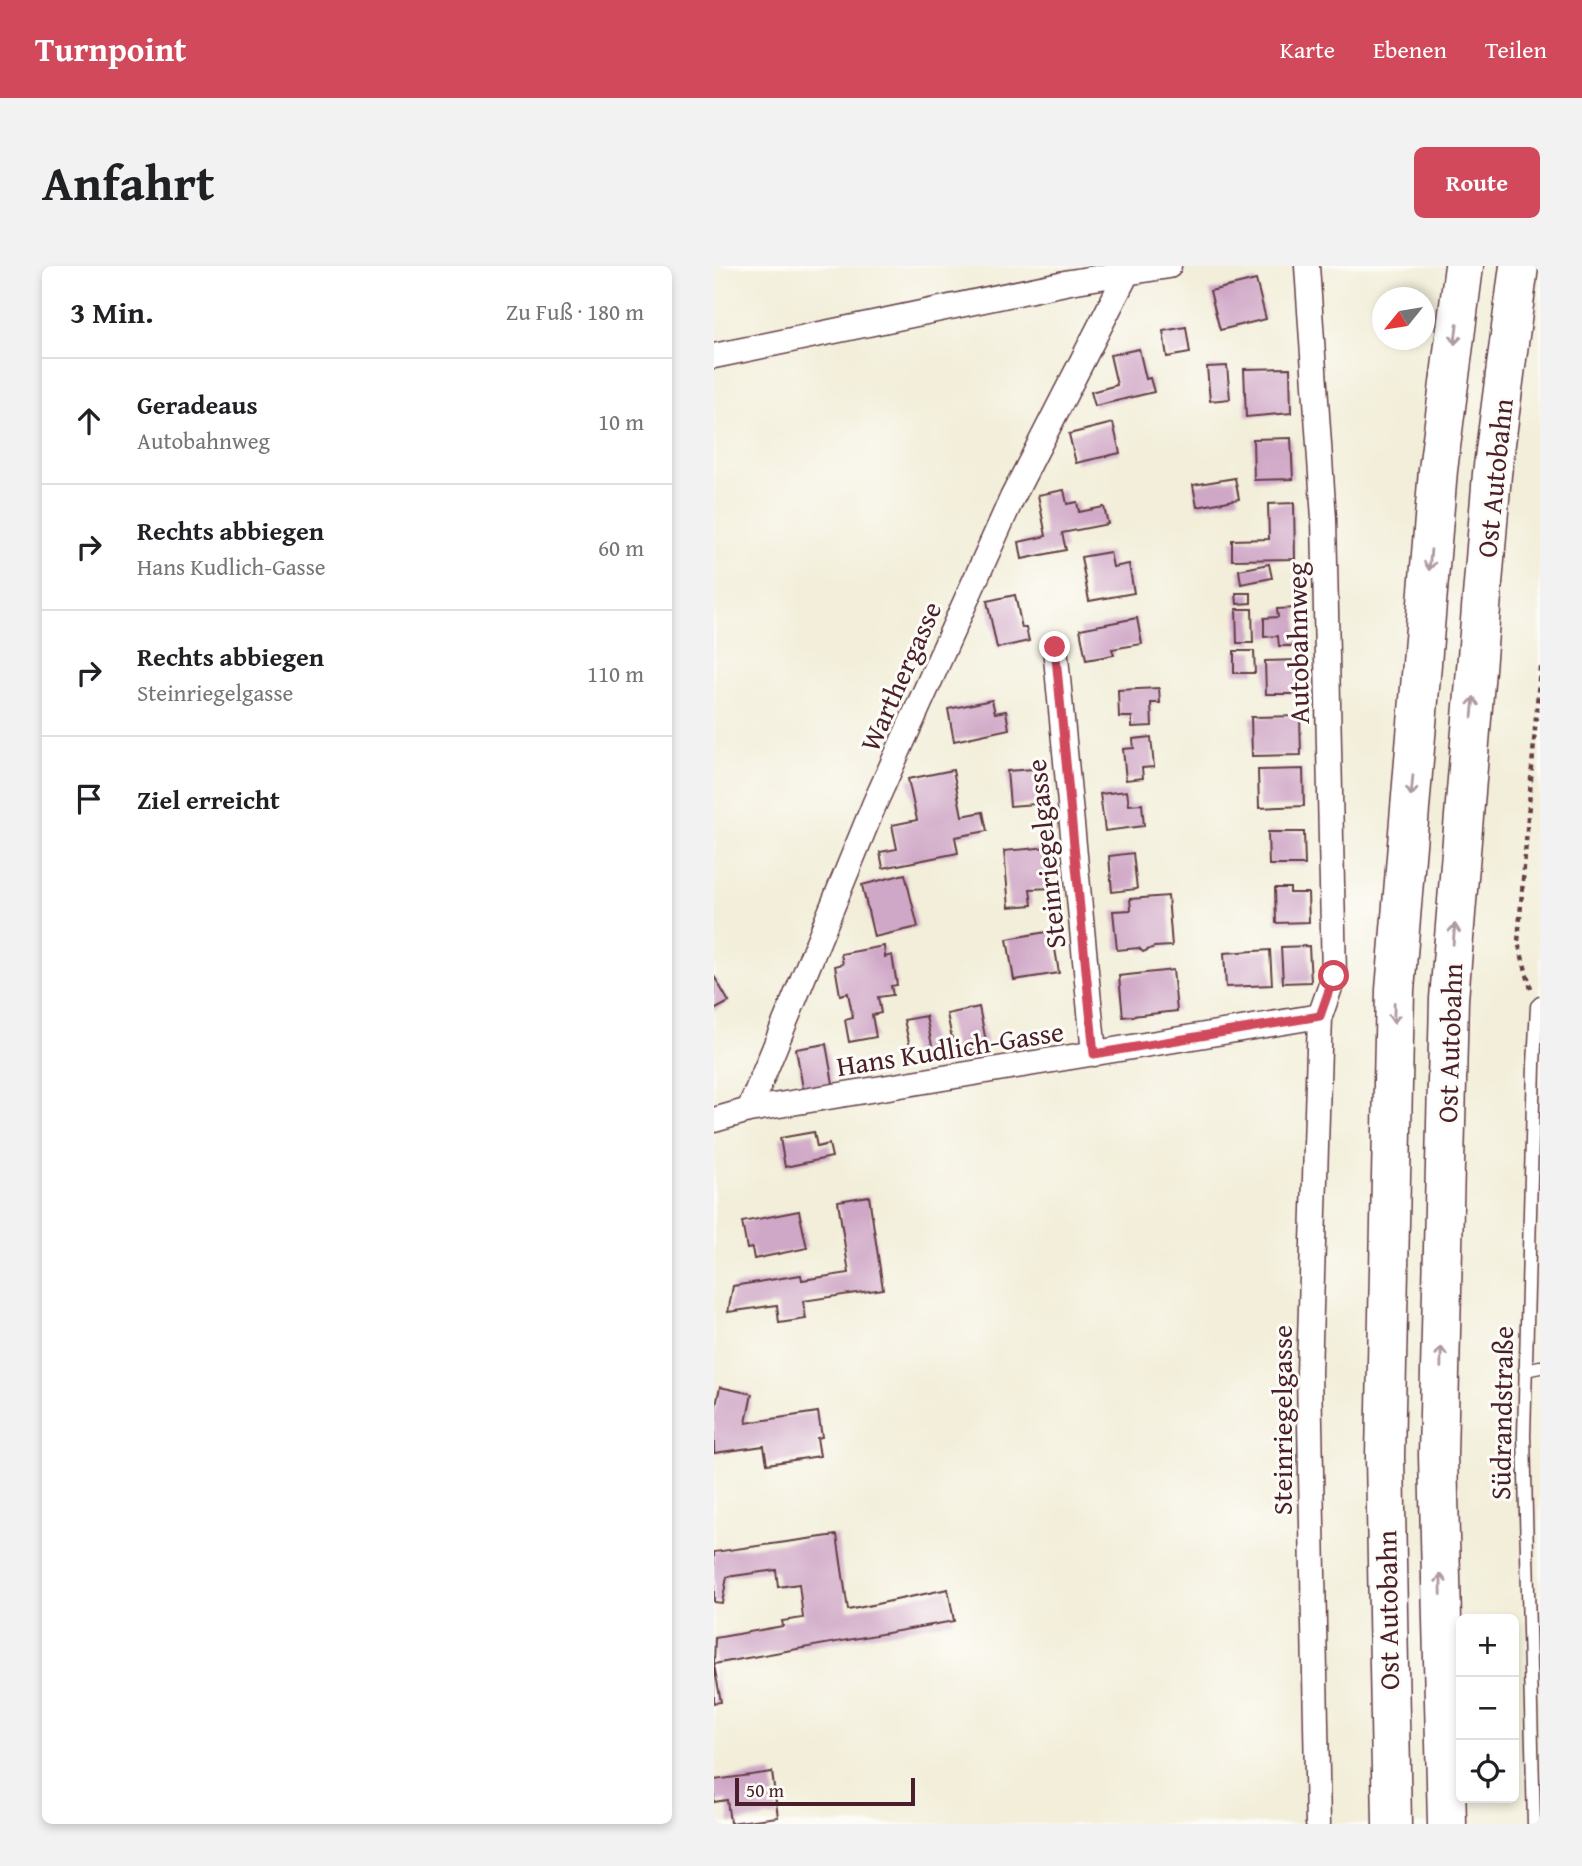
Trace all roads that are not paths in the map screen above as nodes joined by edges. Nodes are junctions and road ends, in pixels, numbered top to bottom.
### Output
1 (1169, 266) edge
2 (1307, 266) edge
3 (1464, 266) edge
4 (1519, 266) edge
5 (1126, 275) junction
6 (714, 356) edge
7 (1055, 647) dead end
8 (1539, 1005) edge
9 (1320, 1016) junction
10 (1094, 1054) junction
11 (749, 1110) junction
12 (714, 1120) edge
13 (1540, 1367) edge
14 (1525, 1370) junction
15 (1318, 1824) edge
16 (1392, 1824) edge
17 (1447, 1824) edge
18 (1534, 1824) edge

1 - 5 street
2 - 9 street, Autobahnweg
3 -> 16 highway, Ost Autobahn
17 -> 4 highway, Ost Autobahn
5 - 6 street
5 - 11 street, Warthergasse
7 - 10 street, Steinriegelgasse
8 - 14 lane, Südrandstraße
9 - 10 street, Hans Kudlich-Gasse
9 - 15 street, Steinriegelgasse
10 - 11 street, Hans Kudlich-Gasse
11 - 12 street, Hans Kudlich-Gasse
13 - 14 lane
14 - 18 lane, Südrandstraße

